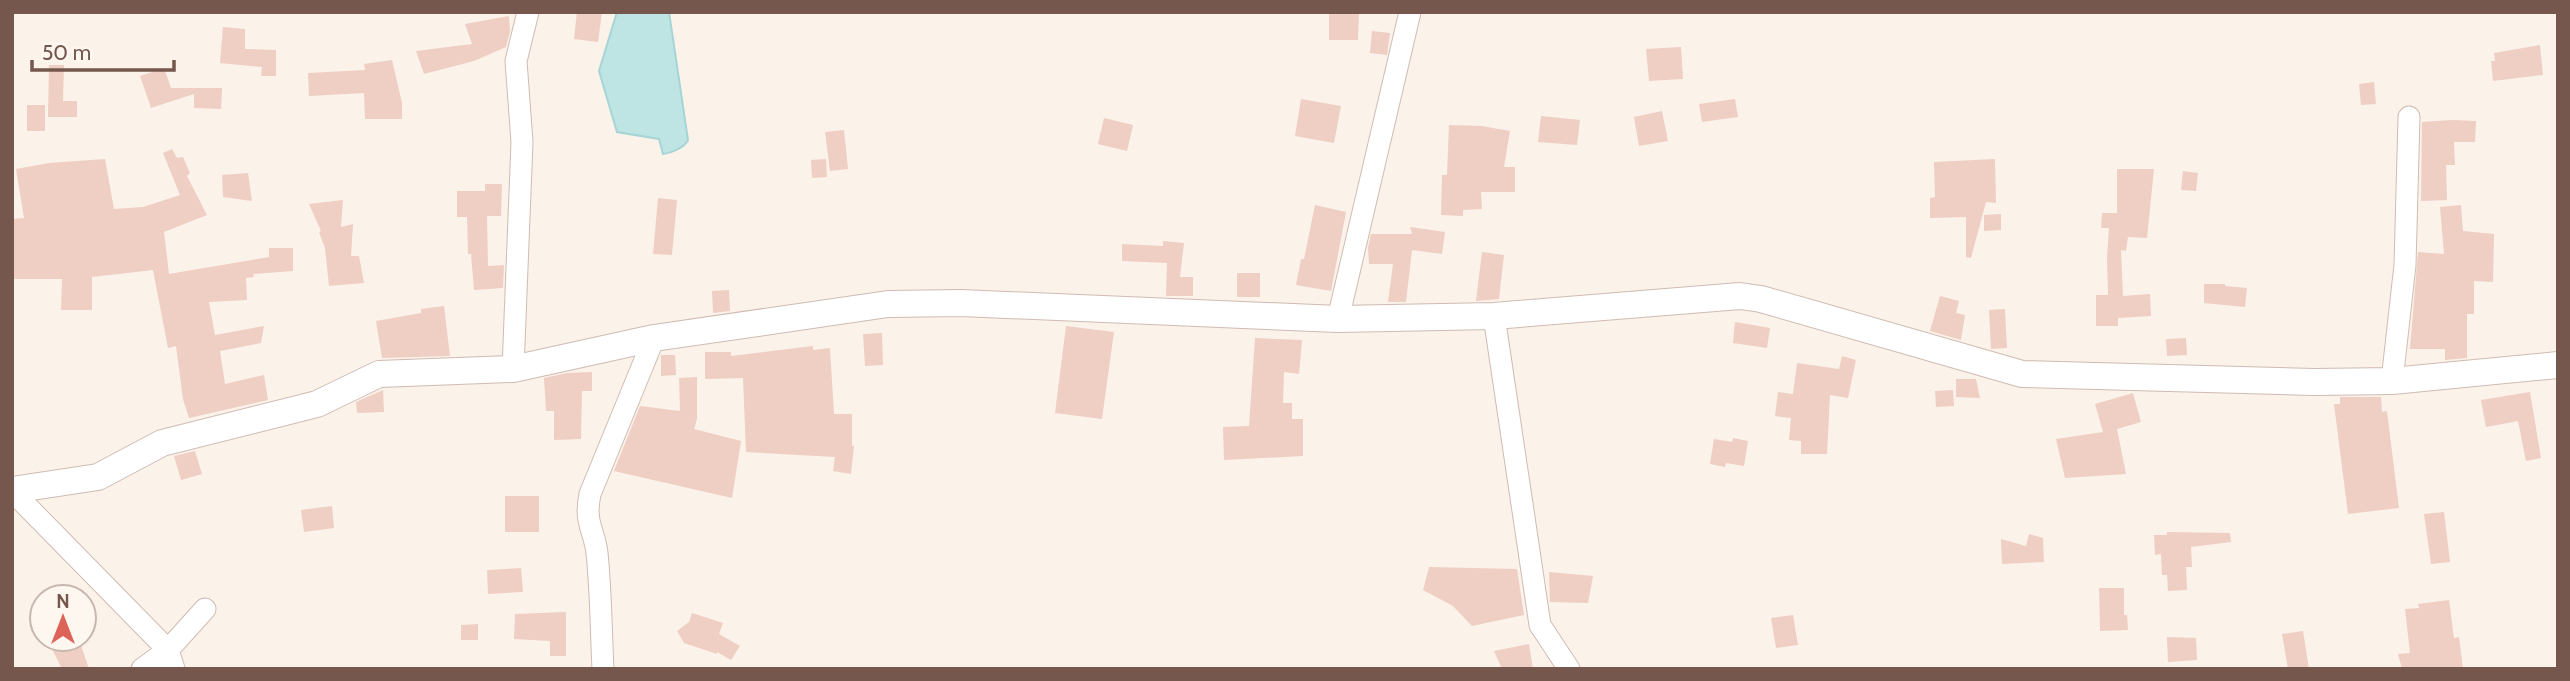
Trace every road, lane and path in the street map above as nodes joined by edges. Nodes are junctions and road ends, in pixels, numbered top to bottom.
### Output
1 (528, 12) edge
2 (1410, 12) edge
3 (2409, 117) dead end
4 (1494, 316) junction
5 (1338, 319) junction
6 (654, 338) junction
7 (2558, 365) edge
8 (513, 369) junction
9 (2392, 381) junction
10 (12, 490) edge
11 (205, 609) dead end
12 (171, 659) edge
13 (142, 669) edge
14 (603, 669) edge
15 (1569, 669) edge

1 - 8 street
2 - 5 street
3 - 9 street
4 - 5 street
4 - 9 street
4 - 15 street
5 - 6 street
6 - 8 street
6 - 14 street
7 - 9 street
8 - 10 street
10 - 12 street
11 - 12 street
12 - 13 street

